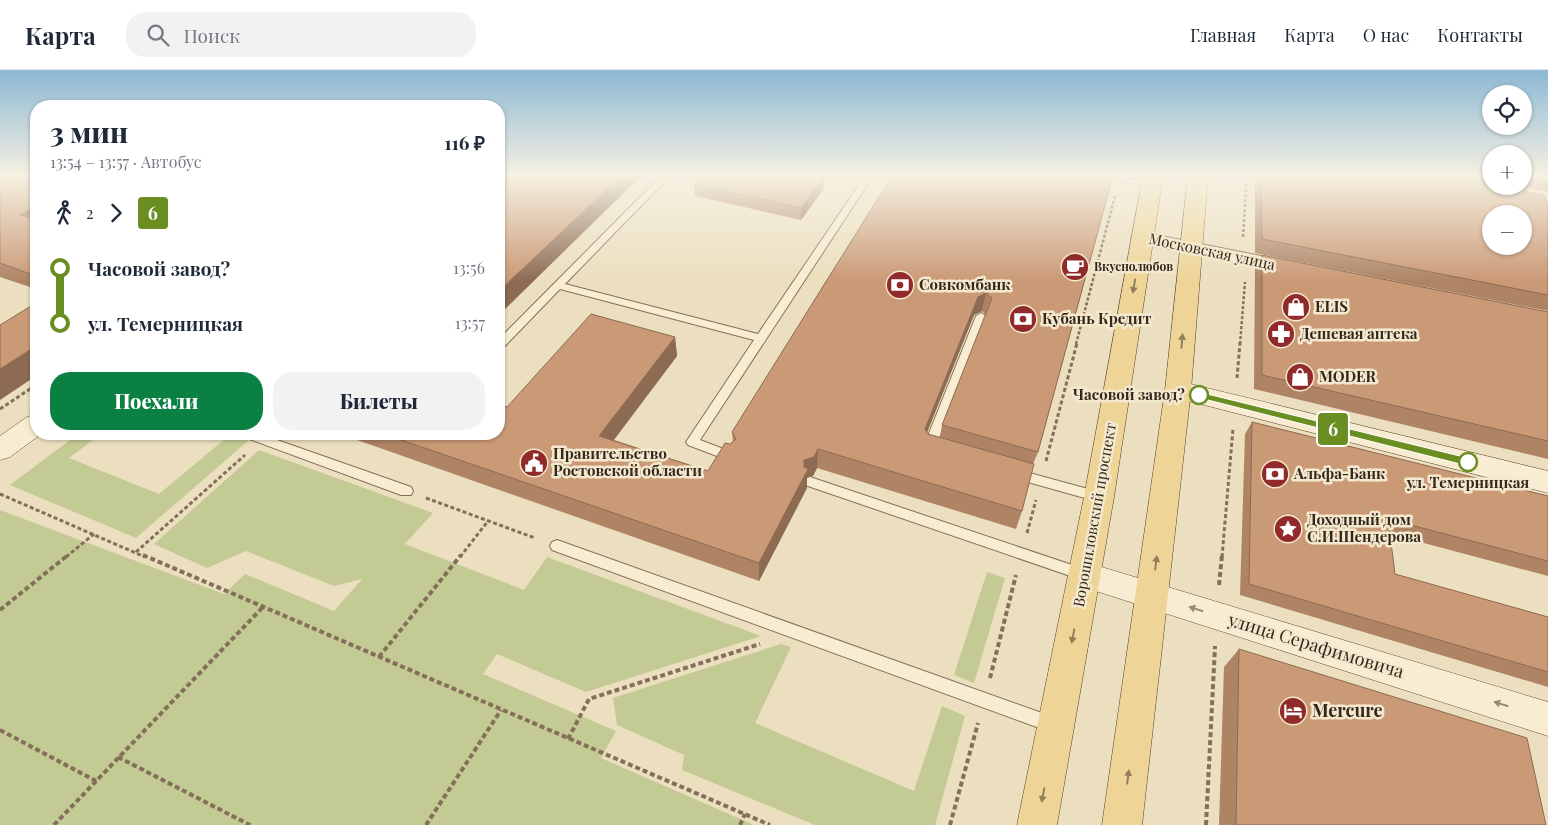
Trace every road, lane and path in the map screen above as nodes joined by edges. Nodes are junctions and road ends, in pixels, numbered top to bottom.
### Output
1 (631, 211) edge
2 (846, 211) edge
3 (1147, 211) edge
4 (1195, 211) edge
5 (1244, 211) edge
6 (1141, 238) junction
7 (1191, 248) junction
8 (1247, 260) junction
9 (1305, 271) edge
10 (558, 285) junction
11 (981, 316) edge
12 (505, 339) edge
13 (762, 340) junction
14 (30, 389) edge
15 (1178, 390) junction
16 (1235, 404) junction
17 (0, 409) edge
18 (30, 428) edge
19 (262, 440) edge
20 (266, 440) edge
21 (0, 450) edge
22 (948, 454) edge
23 (730, 456) edge
24 (1002, 470) edge
25 (810, 482) edge
26 (1548, 482) edge
27 (406, 491) joint
28 (0, 494) edge
29 (1099, 498) junction
30 (488, 521) junction
31 (94, 534) junction
32 (557, 546) joint
33 (136, 552) junction
34 (1085, 575) junction
35 (1152, 596) junction
36 (263, 607) junction
37 (0, 610) edge
38 (1216, 615) junction
39 (781, 625) junction
40 (379, 657) junction
41 (501, 710) junction
42 (1548, 719) edge
43 (1056, 726) junction
44 (0, 730) edge
45 (568, 739) junction
46 (118, 758) junction
47 (96, 781) junction
48 (745, 814) junction
49 (54, 825) edge
50 (250, 825) edge
51 (426, 825) edge
52 (740, 825) edge
53 (770, 825) edge
54 (1037, 825) edge
55 (1122, 825) edge
56 (1206, 825) edge

1 - 10 lane
2 - 13 lane
3 - 6 main road, Ворошиловский проспект
4 - 7 main road
5 - 8 path
6 - 7 street, Московская улица
6 -> 29 main road, Ворошиловский проспект
7 - 8 street, Московская улица
15 -> 7 main road
8 - 9 street, Московская улица
8 - 16 path
10 - 12 lane
10 - 13 lane
11 - 22 lane
13 - 23 lane
14 - 17 path
15 - 16 street
35 -> 15 main road
16 - 26 street
16 - 38 path
18 - 21 street
19 - 33 path
20 - 27 lane
24 - 29 lane
25 - 34 lane
27 - 30 path
28 - 31 path
29 - 34 main road, Ворошиловский проспект
30 - 32 path
30 - 40 path
31 - 33 path
31 - 37 path
32 - 39 lane
33 - 36 path
34 - 35 street, улица Серафимовича
34 -> 43 main road, Ворошиловский проспект
38 -> 35 street, улица Серафимовича
55 -> 35 main road
36 - 40 path
36 - 46 path
42 -> 38 street, улица Серафимовича
38 - 56 path
39 - 43 lane
39 - 45 path
40 - 41 path
41 - 45 path
41 - 51 path
43 -> 54 main road, Ворошиловский проспект
44 - 47 path
45 - 48 path
46 - 47 path
46 - 50 path
47 - 49 path
48 - 52 path
48 - 53 path

